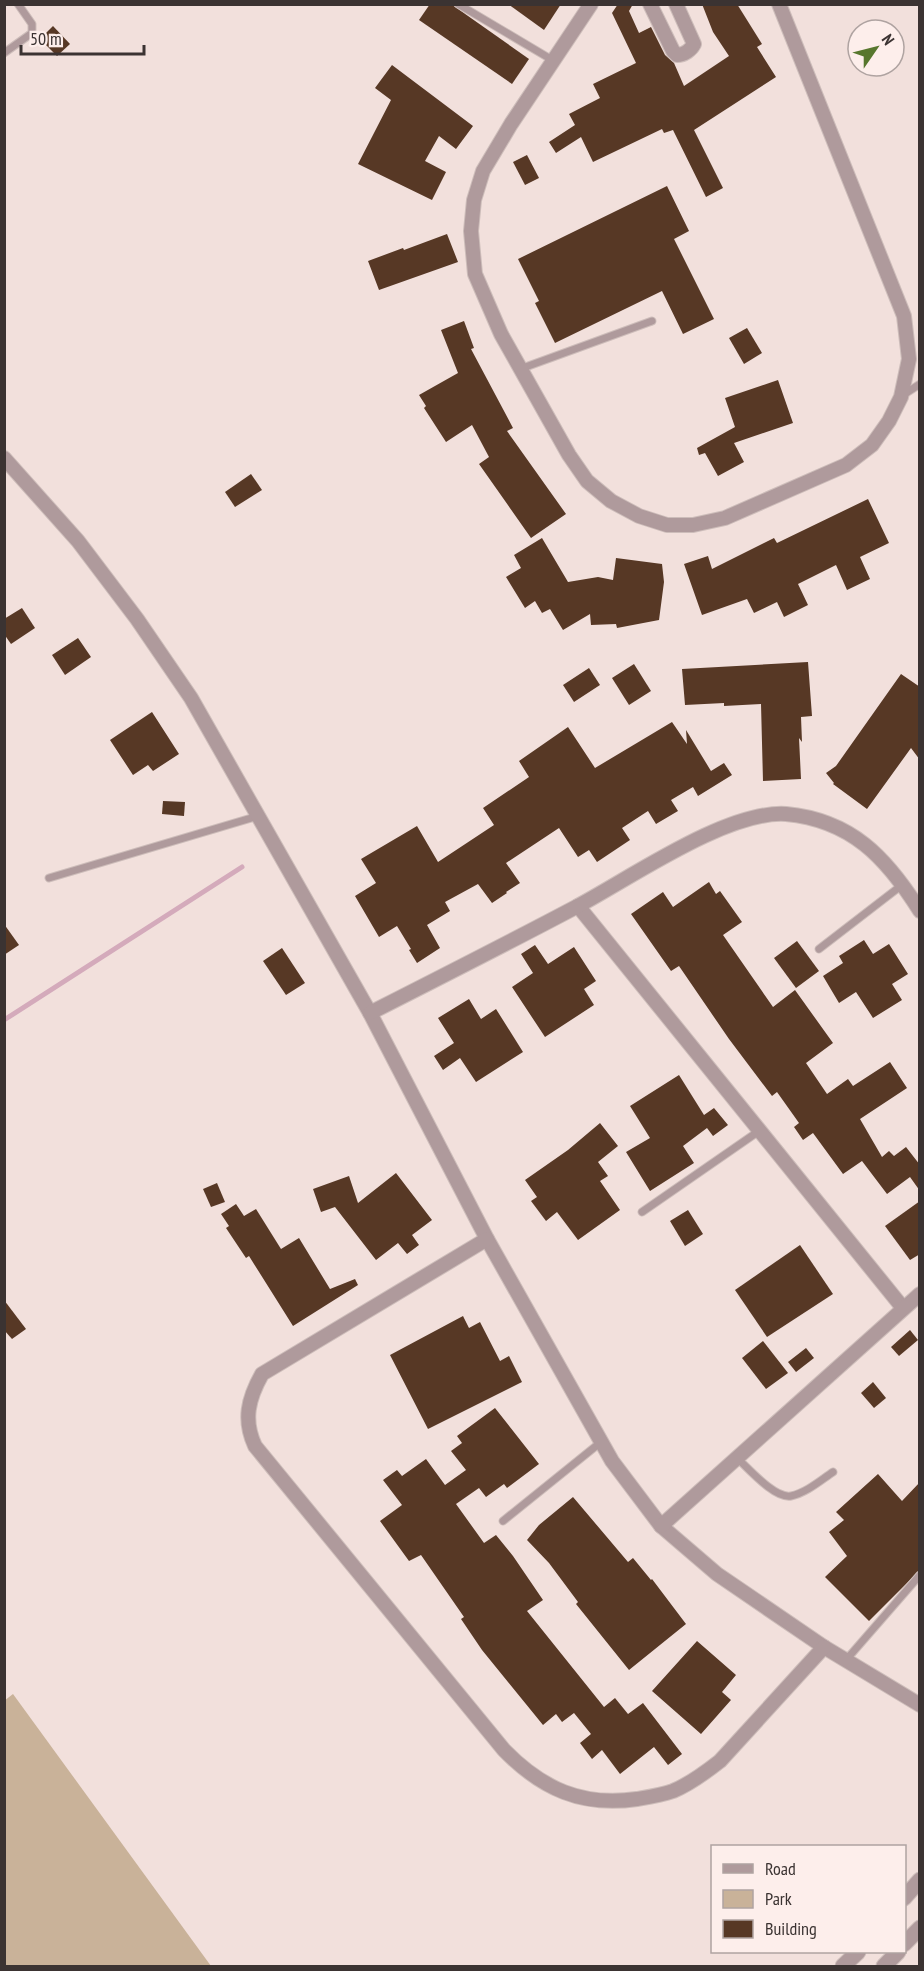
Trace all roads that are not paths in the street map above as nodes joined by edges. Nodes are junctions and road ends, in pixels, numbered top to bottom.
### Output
1 (18, 4) edge
2 (458, 4) edge
3 (591, 4) edge
4 (650, 4) edge
5 (676, 4) edge
6 (779, 4) edge
7 (4, 53) edge
8 (554, 61) junction
9 (652, 321) dead end
10 (520, 369) junction
11 (920, 384) edge
12 (901, 397) junction
13 (7, 466) edge
14 (258, 816) junction
15 (49, 878) dead end
16 (902, 885) junction
17 (918, 905) edge
18 (578, 906) junction
19 (819, 949) dead end
20 (370, 1013) junction
21 (759, 1131) junction
22 (642, 1212) dead end
23 (487, 1239) junction
24 (920, 1294) edge
25 (903, 1308) junction
26 (601, 1442) junction
27 (737, 1458) junction
28 (833, 1472) dead end
29 (503, 1521) dead end
30 (661, 1526) junction
31 (920, 1575) edge
32 (824, 1647) junction
33 (846, 1660) junction
34 (920, 1705) edge
35 (920, 1880) edge
36 (906, 1896) edge
37 (920, 1928) edge
38 (906, 1942) edge
39 (857, 1953) edge
40 (897, 1953) edge
41 (843, 1966) edge
42 (884, 1966) edge

1 - 7 lane
2 - 8 lane
3 - 8 street
4 - 5 street
6 - 12 street
8 - 10 street
9 - 10 lane
10 - 12 street
11 - 12 lane
13 - 14 street
14 - 15 lane
14 - 20 street
16 - 17 street
16 - 18 street
16 - 19 lane
18 - 20 street
18 - 21 street
20 - 23 street
21 - 22 lane
21 - 25 street
23 - 26 street
23 - 32 street
24 - 25 street
25 - 27 street
26 - 29 lane
26 - 30 street
27 - 28 lane
27 - 30 street
30 - 32 street
31 - 33 lane
32 - 33 street
33 - 34 street
35 - 36 street
37 - 38 street
39 - 41 street
40 - 42 street

